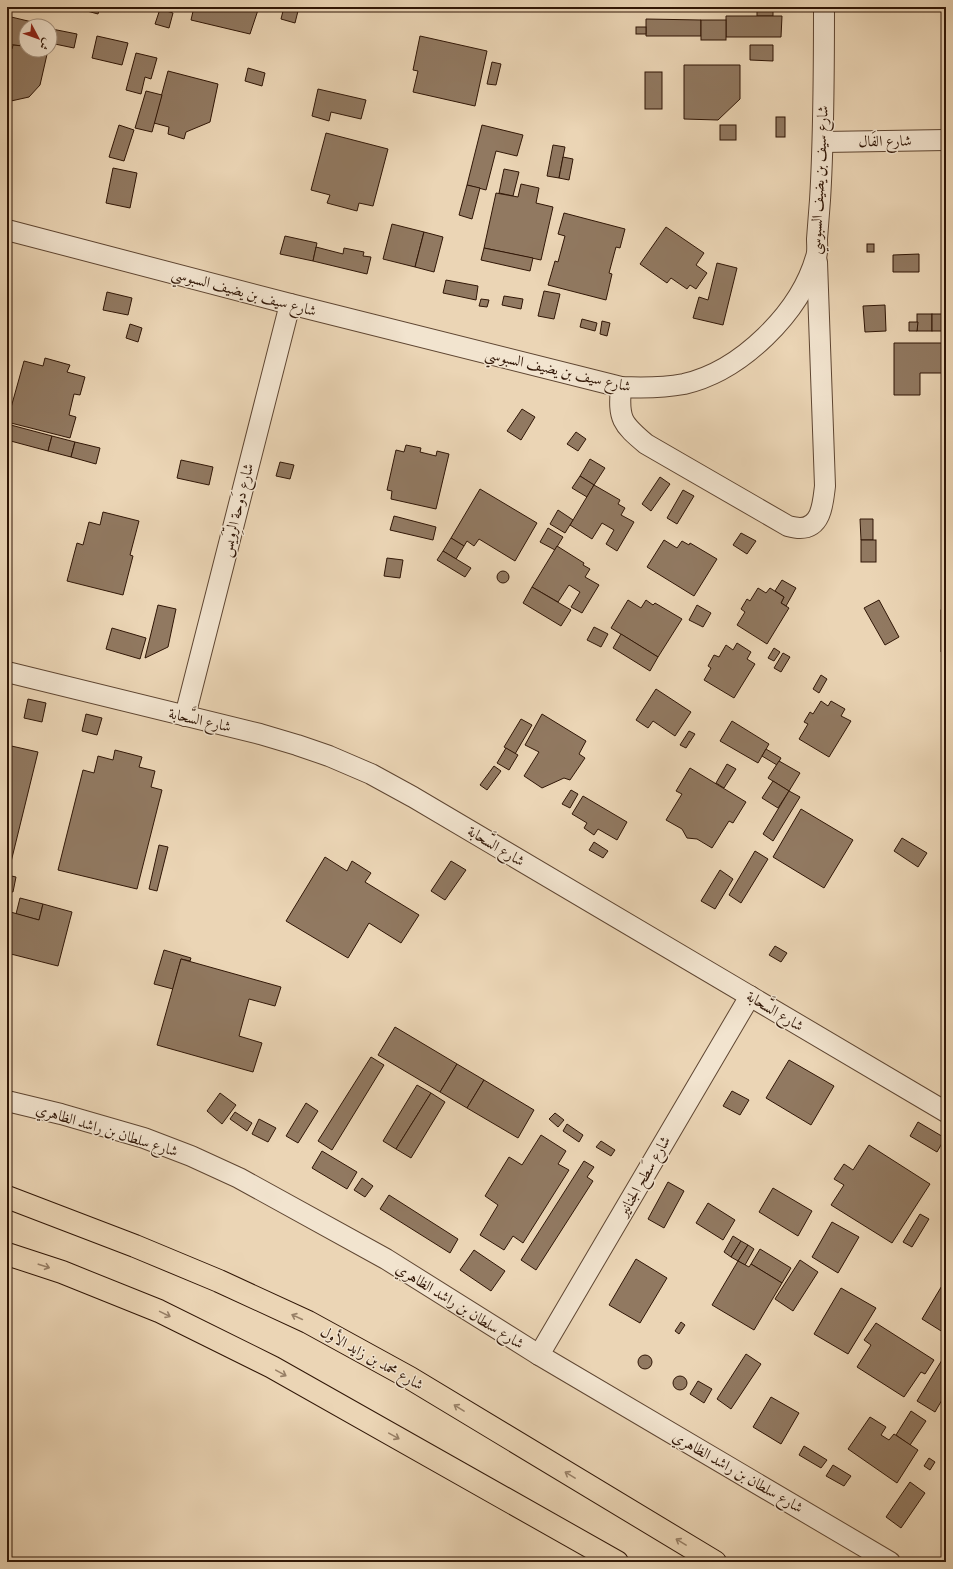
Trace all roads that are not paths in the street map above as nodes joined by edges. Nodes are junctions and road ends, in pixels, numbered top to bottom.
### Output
1 (824, 7) edge
2 (946, 140) edge
3 (824, 142) junction
4 (7, 230) edge
5 (816, 256) junction
6 (290, 304) junction
7 (621, 387) junction
8 (7, 672) edge
9 (185, 716) junction
10 (750, 996) junction
11 (7, 1101) edge
12 (946, 1112) edge
13 (7, 1197) edge
14 (7, 1254) edge
15 (539, 1355) junction
16 (617, 1562) edge
17 (715, 1562) edge
18 (890, 1562) edge

1 - 3 street, شارع سيف بن يضيف السبوسي
2 - 3 street, شارع الفَال
3 - 5 street, شارع سيف بن يضيف السبوسي
4 - 6 street, شارع سيف بن يضيف السبوسي
5 - 7 street, شارع سيف بن يضيف السبوسي
5 - 7 street
6 - 7 street, شارع سيف بن يضيف السبوسي
6 - 9 street, شارع دَوحة الرِّوَيس
8 - 9 street, شارع السَّحابة
9 - 10 street, شارع السَّحابة
10 - 12 street, شارع السَّحابة
10 - 15 street, شارع سَطح الجنانير
11 - 15 street, شارع سلطان بن راشد الظاهري
17 -> 13 main road, شارع محمد بن زايد الأول
14 -> 16 main road
15 - 18 street, شارع سلطان بن راشد الظاهري

